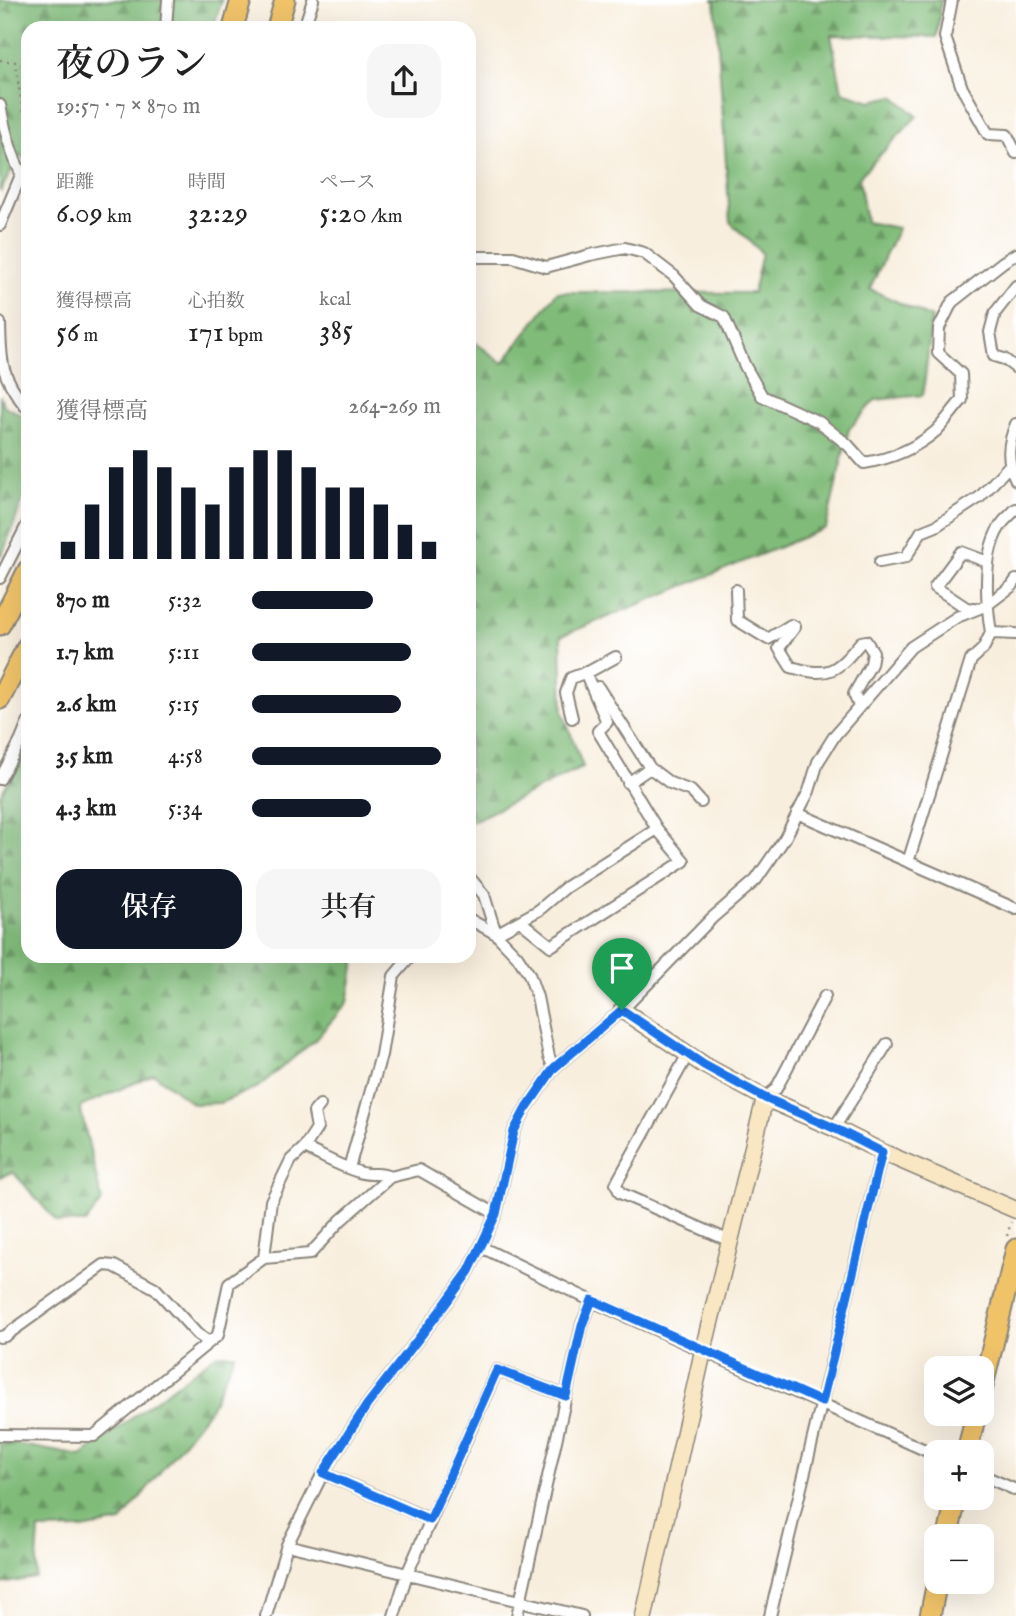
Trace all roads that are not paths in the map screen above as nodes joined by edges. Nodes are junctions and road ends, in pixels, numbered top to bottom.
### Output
1 (168, 0) edge
2 (241, 0) edge
3 (285, 0) edge
4 (313, 0) edge
5 (952, 0) edge
6 (166, 21) edge
7 (235, 21) edge
8 (279, 21) edge
9 (306, 21) edge
10 (0, 105) edge
11 (1016, 153) edge
12 (21, 175) joint
13 (0, 225) edge
14 (1016, 254) edge
15 (476, 257) edge
16 (1016, 286) edge
17 (0, 323) edge
18 (1016, 368) edge
19 (21, 401) edge
20 (1016, 424) edge
21 (1009, 466) junction
22 (1016, 480) edge
23 (1016, 509) edge
24 (21, 537) edge
25 (880, 562) dead end
26 (988, 562) junction
27 (0, 578) edge
28 (1016, 580) edge
29 (21, 584) edge
30 (736, 590) dead end
31 (987, 605) junction
32 (0, 625) edge
33 (991, 633) junction
34 (1016, 634) edge
35 (616, 656) dead end
36 (21, 658) edge
37 (589, 671) junction
38 (0, 699) edge
39 (859, 706) junction
40 (572, 718) dead end
41 (21, 742) edge
42 (650, 768) junction
43 (0, 779) edge
44 (628, 783) junction
45 (701, 802) dead end
46 (797, 813) junction
47 (657, 829) junction
48 (908, 862) junction
49 (476, 885) edge
50 (1016, 909) edge
51 (520, 921) junction
52 (476, 923) edge
53 (496, 934) junction
54 (405, 963) edge
55 (825, 996) dead end
56 (622, 1010) junction
57 (887, 1044) dead end
58 (688, 1054) junction
59 (554, 1068) junction
60 (765, 1098) junction
61 (320, 1105) dead end
62 (834, 1128) junction
63 (304, 1148) junction
64 (882, 1152) junction
65 (348, 1168) junction
66 (390, 1177) junction
67 (1016, 1210) edge
68 (496, 1214) junction
69 (730, 1241) junction
70 (481, 1247) junction
71 (1016, 1249) edge
72 (264, 1258) junction
73 (592, 1300) junction
74 (0, 1338) edge
75 (209, 1342) junction
76 (703, 1351) junction
77 (990, 1356) edge
78 (566, 1396) junction
79 (822, 1402) junction
80 (0, 1435) edge
81 (924, 1449) edge
82 (323, 1473) junction
83 (994, 1480) edge
84 (1016, 1490) edge
85 (430, 1520) junction
86 (286, 1545) junction
87 (407, 1574) junction
88 (931, 1594) edge
89 (520, 1601) junction
90 (266, 1616) edge
91 (394, 1616) edge
92 (517, 1616) edge
93 (582, 1616) edge
94 (644, 1616) edge
95 (770, 1616) edge
96 (930, 1616) edge

1 - 6 street
2 - 7 highway
3 - 8 highway
4 - 9 street
5 - 11 street
10 - 12 street
12 - 13 street
14 - 15 street
16 - 18 street
17 - 19 street
20 - 21 street
21 - 22 street
21 - 25 street
23 - 26 street
24 - 27 street
26 - 31 street
26 - 31 street
28 - 31 street
29 - 32 highway
30 - 39 street
31 - 33 street
31 - 39 street
33 - 34 street
33 - 48 street
35 - 37 street
36 - 38 highway
37 - 40 street
37 - 42 street
37 - 44 street
39 - 46 street
41 - 43 street
42 - 44 street
42 - 45 street
44 - 47 street
46 - 48 street
46 - 56 street
47 - 51 street
47 - 51 street
48 - 50 street
49 - 53 street
51 - 53 street
52 - 53 street
53 - 59 street
54 - 65 street
55 - 60 street
56 - 58 street
56 - 59 street
57 - 62 street
58 - 60 street
58 - 69 street
59 - 68 street
60 - 62 street
60 - 69 street
61 - 63 street
62 - 64 street
63 - 65 street
63 - 72 street
64 - 67 street
64 - 79 street
65 - 66 street
66 - 68 street
66 - 72 street
68 - 70 street
69 - 76 street
70 - 73 street
70 - 82 street
71 - 77 highway
72 - 75 street
73 - 76 street
73 - 78 street
74 - 75 street
75 - 80 street
76 - 79 street
76 - 94 street
78 - 85 street
78 - 89 street
79 - 81 street
79 - 95 street
82 - 85 street
82 - 86 street
83 - 84 street
85 - 87 street
86 - 87 street
86 - 90 street
87 - 89 street
87 - 91 street
88 - 96 highway
89 - 92 street
89 - 93 street

